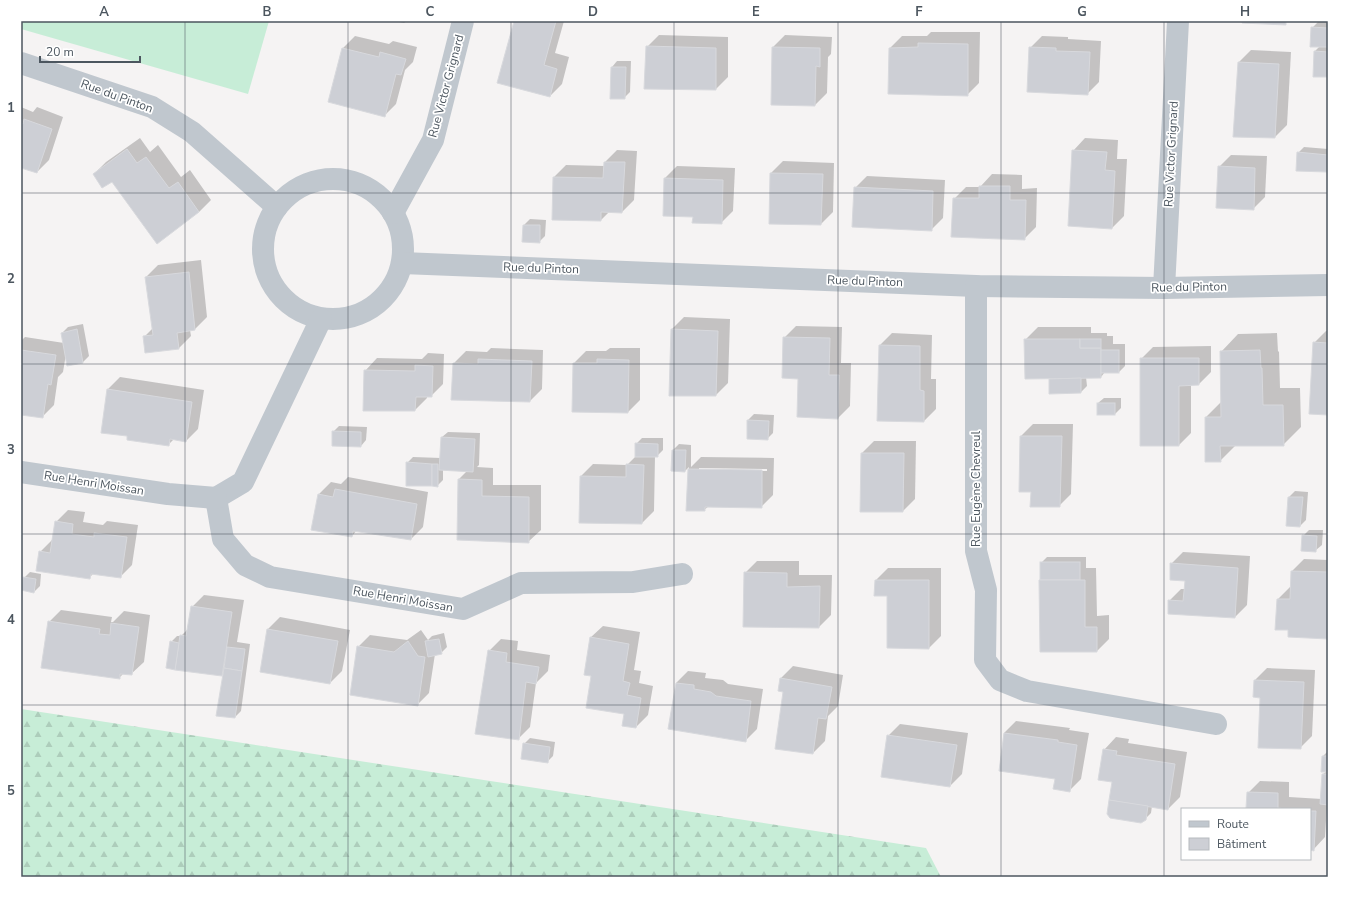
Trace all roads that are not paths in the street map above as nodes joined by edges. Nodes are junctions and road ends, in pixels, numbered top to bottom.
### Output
1 (463, 21) edge
2 (1178, 21) edge
3 (21, 63) edge
4 (277, 207) junction
5 (393, 213) junction
6 (402, 263) junction
7 (1328, 285) edge
8 (976, 286) junction
9 (1164, 288) junction
10 (321, 319) junction
11 (21, 472) edge
12 (216, 498) junction
13 (682, 574) dead end
14 (1216, 724) dead end

1 - 5 street, Rue Victor Grignard
2 - 9 street, Rue Victor Grignard
3 - 4 street, Rue du Pinton
4 - 5 street
4 - 10 street
5 - 6 street
6 - 8 street, Rue du Pinton
6 - 10 street
7 - 9 street, Rue du Pinton
8 - 9 street, Rue du Pinton
8 - 14 street, Rue Eugène Chevreul
10 - 12 street
11 - 12 street, Rue Henri Moissan
12 - 13 street, Rue Henri Moissan

